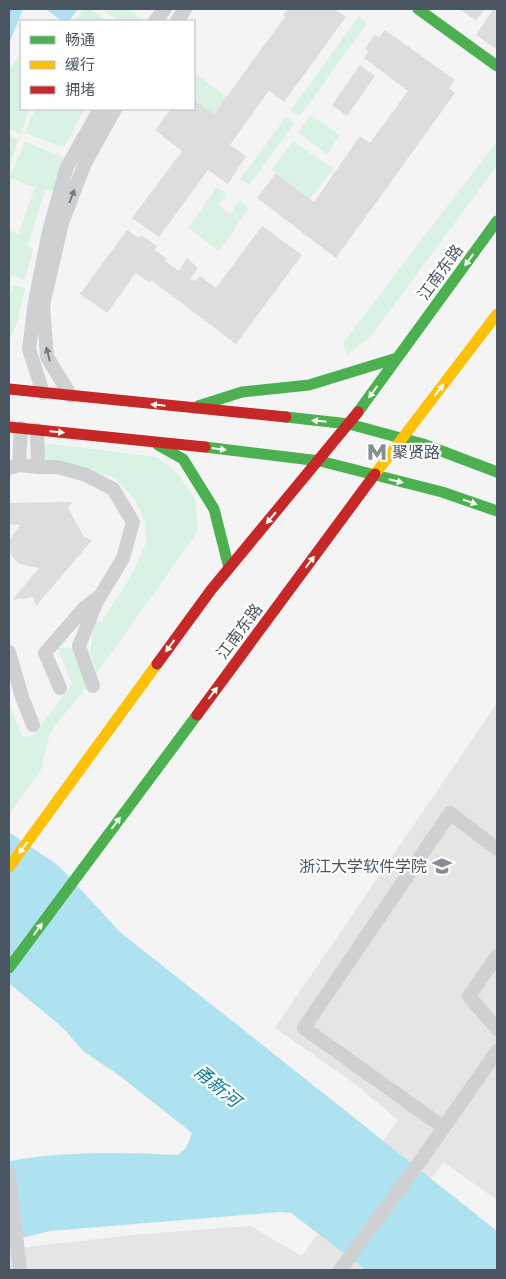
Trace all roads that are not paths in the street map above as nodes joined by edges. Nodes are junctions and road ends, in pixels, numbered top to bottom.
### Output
1 (165, 9) edge
2 (185, 9) edge
3 (422, 9) edge
4 (156, 20) edge
5 (178, 20) edge
6 (497, 58) edge
7 (497, 66) edge
8 (99, 110) edge
9 (114, 110) edge
10 (497, 221) edge
11 (497, 314) edge
12 (397, 358) junction
13 (9, 389) edge
14 (43, 393) junction
15 (71, 396) junction
16 (192, 409) junction
17 (349, 424) junction
18 (15, 428) edge
19 (37, 430) junction
20 (401, 439) junction
21 (149, 440) junction
22 (320, 461) junction
23 (14, 466) edge
24 (38, 467) junction
25 (497, 472) edge
26 (375, 476) junction
27 (497, 511) edge
28 (230, 568) junction
29 (100, 596) junction
30 (9, 652) edge
31 (93, 686) dead end
32 (60, 688) dead end
33 (33, 725) dead end
34 (497, 849) edge
35 (9, 867) edge
36 (497, 956) edge
37 (9, 968) edge
38 (497, 1029) edge
39 (497, 1051) edge
40 (443, 1127) junction
41 (9, 1174) edge
42 (344, 1265) edge
43 (20, 1270) edge

1 - 4 street
2 - 5 street
3 - 6 main road
3 - 7 main road
8 - 14 street
15 -> 9 street
10 -> 12 main road, 江南东路
20 -> 11 main road, 江南东路
12 - 16 main road
12 -> 17 main road, 江南东路
13 - 14 main road
14 - 15 main road
16 -> 15 main road
17 -> 16 main road
17 - 20 main road
17 - 22 main road, 江南东路
18 - 19 main road
18 - 23 street
19 -> 21 main road
19 - 24 street
20 - 25 main road
20 - 26 main road, 江南东路
21 -> 22 main road
21 - 28 main road
22 - 26 main road
22 -> 28 main road, 江南东路
23 - 24 street
24 - 29 street
26 -> 27 main road
37 -> 26 main road, 江南东路
28 -> 35 main road, 江南东路
29 - 31 street
29 - 32 street
30 - 33 street
34 - 40 street
36 - 38 street
39 - 40 street
40 - 42 street
41 - 43 street

